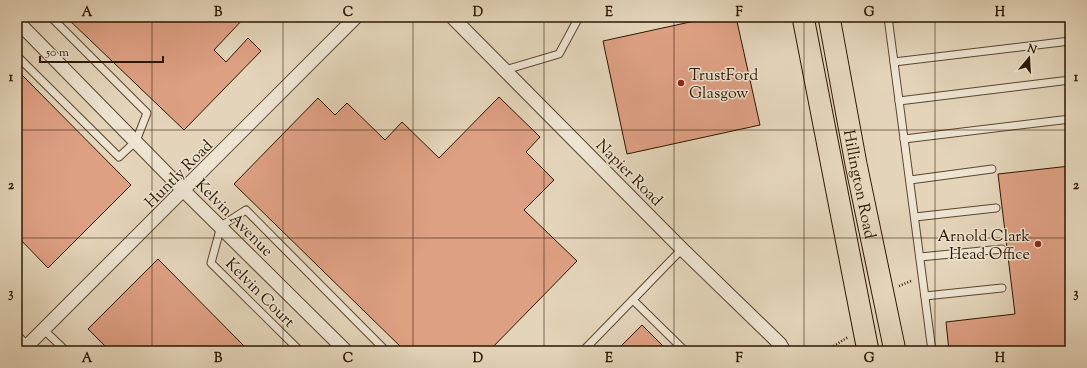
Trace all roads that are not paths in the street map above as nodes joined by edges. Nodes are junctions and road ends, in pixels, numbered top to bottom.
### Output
1 (51, 17) edge
2 (356, 17) edge
3 (452, 17) edge
4 (579, 17) edge
5 (803, 17) edge
6 (829, 17) edge
7 (906, 17) edge
8 (888, 18) edge
9 (17, 21) edge
10 (1070, 41) edge
11 (17, 56) edge
12 (894, 62) junction
13 (505, 70) junction
14 (1070, 80) edge
15 (899, 101) junction
16 (1070, 119) edge
17 (904, 139) junction
18 (136, 141) junction
19 (992, 170) dead end
20 (910, 180) junction
21 (184, 191) junction
22 (996, 208) dead end
23 (915, 217) junction
24 (221, 226) junction
25 (682, 249) junction
26 (1002, 249) dead end
27 (920, 257) junction
28 (1002, 288) dead end
29 (925, 296) junction
30 (633, 300) junction
31 (44, 330) junction
32 (22, 346) edge
33 (66, 351) edge
34 (300, 351) edge
35 (346, 351) edge
36 (386, 351) edge
37 (583, 351) edge
38 (685, 351) edge
39 (784, 351) edge
40 (868, 351) edge
41 (895, 351) edge
42 (932, 351) edge

1 - 18 lane
2 - 21 street, Huntly Road
3 - 13 street, Napier Road
4 - 13 lane
5 - 40 main road, Hillington Road
6 - 41 main road, Hillington Road
7 - 8 lane
8 - 12 lane
9 - 18 street, Kelvin Avenue
10 - 12 lane
11 - 18 lane
12 - 15 lane
13 - 25 street, Napier Road
14 - 15 lane
15 - 17 lane
16 - 17 lane
17 - 20 lane
18 - 21 street, Kelvin Avenue
19 - 20 lane
20 - 23 lane
21 - 24 street, Kelvin Avenue
21 - 31 street, Huntly Road
22 - 23 lane
23 - 27 lane
24 - 34 lane, Kelvin Court
24 - 35 street, Kelvin Avenue
24 - 36 lane
25 - 30 lane
25 - 39 street, Napier Road
26 - 27 lane
27 - 29 lane
28 - 29 lane
29 - 42 lane
30 - 37 lane
30 - 38 lane
31 - 32 street, Huntly Road
31 - 33 lane

